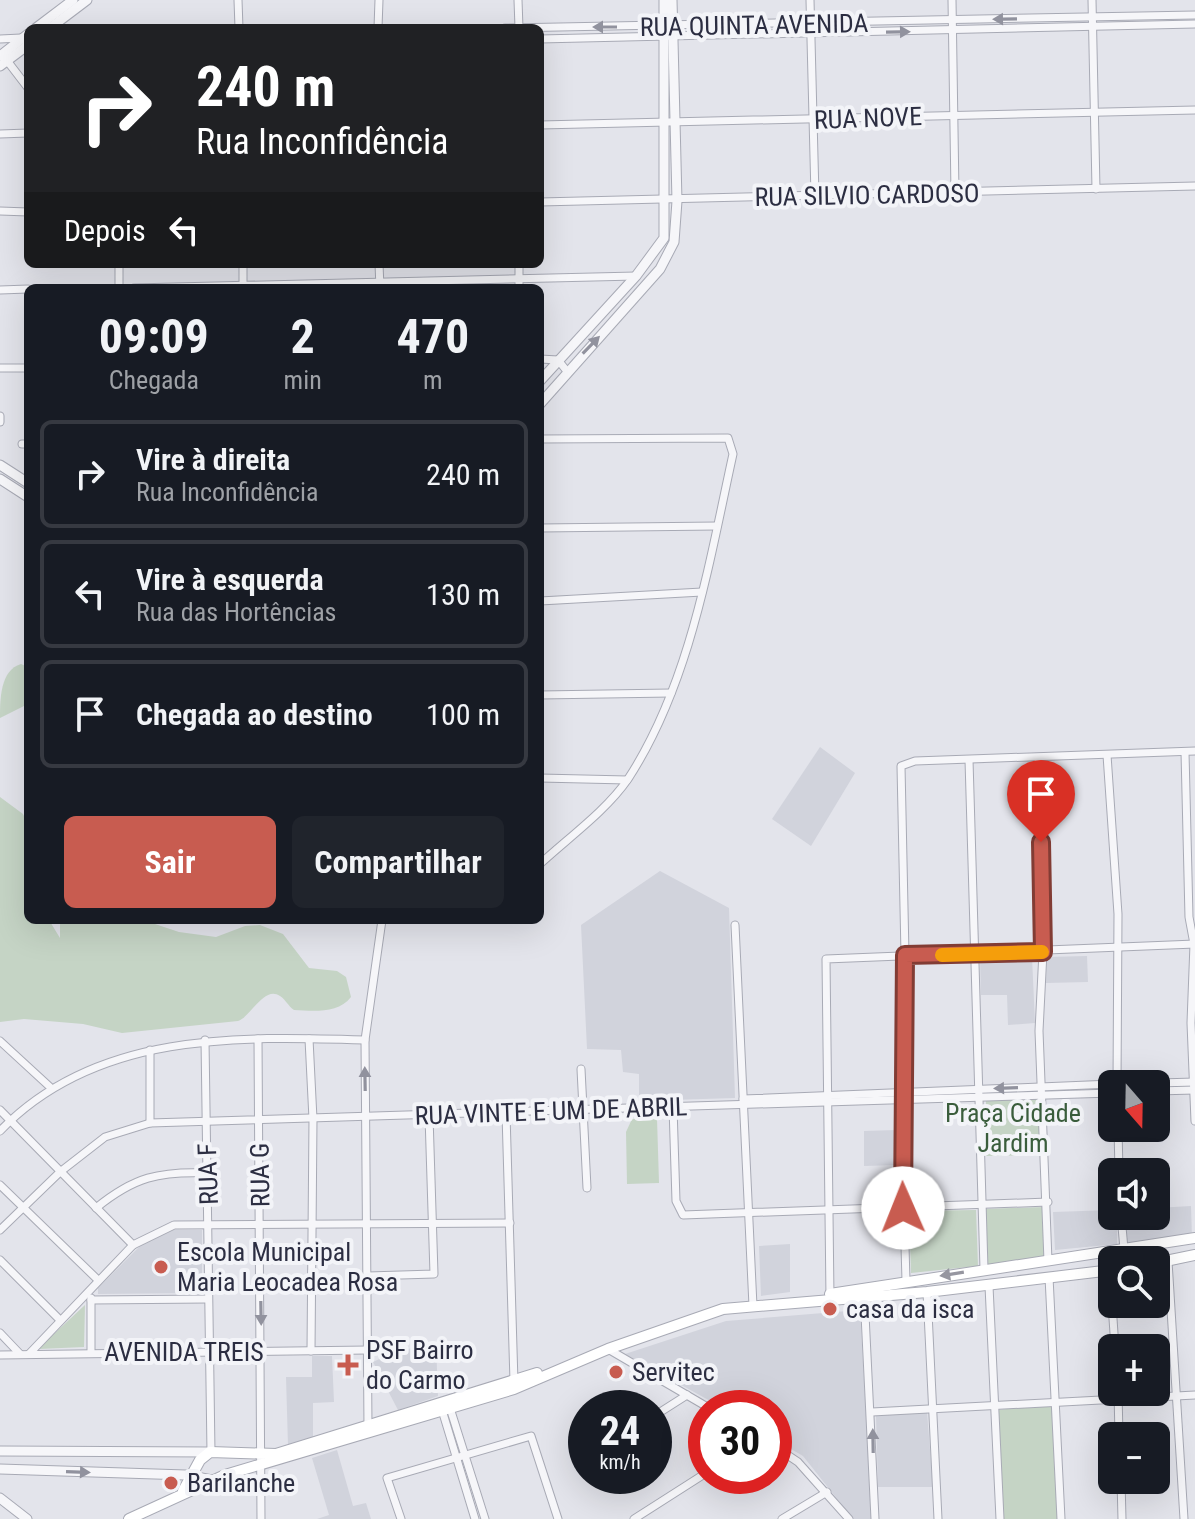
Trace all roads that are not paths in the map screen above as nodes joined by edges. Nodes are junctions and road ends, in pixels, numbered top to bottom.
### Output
1 (73, 0) edge
2 (87, 0) edge
3 (238, 0) edge
4 (379, 0) edge
5 (518, 0) edge
6 (664, 0) edge
7 (672, 0) edge
8 (810, 0) edge
9 (952, 0) edge
10 (1092, 0) edge
11 (1195, 15) edge
12 (952, 20) junction
13 (1092, 22) junction
14 (56, 24) edge
15 (56, 24) edge
16 (239, 24) edge
17 (378, 24) edge
18 (519, 24) edge
19 (1195, 24) edge
20 (544, 29) edge
21 (811, 29) junction
22 (952, 30) junction
23 (668, 31) junction
24 (0, 39) edge
25 (24, 39) edge
26 (544, 39) edge
27 (24, 41) edge
28 (2, 60) edge
29 (24, 77) edge
30 (1195, 110) edge
31 (1093, 112) junction
32 (953, 116) junction
33 (814, 120) junction
34 (669, 122) junction
35 (544, 125) edge
36 (24, 133) edge
37 (0, 134) edge
38 (1195, 186) edge
39 (1096, 189) junction
40 (955, 193) junction
41 (815, 196) junction
42 (677, 201) junction
43 (544, 202) edge
44 (666, 202) junction
45 (0, 211) edge
46 (24, 212) edge
47 (519, 268) edge
48 (636, 276) junction
49 (519, 278) junction
50 (400, 284) edge
51 (519, 284) edge
52 (24, 289) edge
53 (0, 290) edge
54 (544, 359) edge
55 (558, 360) junction
56 (0, 368) edge
57 (24, 368) edge
58 (566, 370) junction
59 (544, 376) edge
60 (544, 399) edge
61 (0, 416) edge
62 (0, 422) edge
63 (544, 439) edge
64 (0, 465) edge
65 (0, 479) edge
66 (24, 480) edge
67 (24, 494) edge
68 (717, 526) junction
69 (544, 528) edge
70 (702, 592) junction
71 (544, 601) edge
72 (671, 693) junction
73 (544, 695) edge
74 (1195, 751) edge
75 (1185, 752) junction
76 (1107, 755) junction
77 (1038, 758) junction
78 (969, 760) junction
79 (544, 778) edge
80 (627, 780) junction
81 (544, 860) edge
82 (381, 924) edge
83 (735, 925) dead end
84 (1194, 944) edge
85 (1117, 949) junction
86 (1043, 952) junction
87 (974, 954) junction
88 (905, 955) junction
89 (258, 1039) junction
90 (309, 1039) junction
91 (205, 1040) junction
92 (365, 1040) junction
93 (0, 1041) edge
94 (150, 1050) junction
95 (581, 1069) dead end
96 (1117, 1070) edge
97 (1098, 1085) edge
98 (1170, 1085) edge
99 (1194, 1086) edge
100 (50, 1087) junction
101 (1043, 1087) junction
102 (978, 1089) junction
103 (1170, 1089) edge
104 (1098, 1094) edge
105 (902, 1097) junction
106 (1044, 1097) junction
107 (978, 1099) junction
108 (829, 1100) junction
109 (742, 1103) junction
110 (673, 1107) junction
111 (0, 1110) edge
112 (581, 1111) junction
113 (506, 1114) junction
114 (429, 1116) junction
115 (365, 1118) junction
116 (313, 1119) junction
117 (10, 1120) junction
118 (260, 1120) junction
119 (206, 1121) junction
120 (1195, 1121) edge
121 (150, 1123) junction
122 (0, 1131) edge
123 (60, 1172) junction
124 (208, 1173) junction
125 (0, 1185) edge
126 (587, 1188) dead end
127 (1048, 1202) junction
128 (982, 1205) junction
129 (22, 1207) junction
130 (96, 1208) junction
131 (903, 1208) junction
132 (829, 1211) junction
133 (749, 1214) junction
134 (510, 1223) junction
135 (434, 1224) junction
136 (209, 1225) junction
137 (261, 1225) junction
138 (312, 1226) junction
139 (368, 1226) junction
140 (0, 1230) edge
141 (1195, 1238) edge
142 (133, 1245) junction
143 (1143, 1246) edge
144 (1098, 1253) edge
145 (1195, 1255) edge
146 (1081, 1256) junction
147 (0, 1260) edge
148 (1048, 1261) junction
149 (1170, 1261) edge
150 (984, 1269) junction
151 (1098, 1272) edge
152 (1084, 1275) junction
153 (368, 1276) junction
154 (1049, 1277) junction
155 (906, 1281) junction
156 (94, 1283) junction
157 (989, 1286) junction
158 (1170, 1288) edge
159 (927, 1292) junction
160 (864, 1293) junction
161 (830, 1297) junction
162 (208, 1299) junction
163 (91, 1300) junction
164 (753, 1306) junction
165 (59, 1319) junction
166 (0, 1333) edge
167 (608, 1349) junction
168 (368, 1350) junction
169 (311, 1351) junction
170 (91, 1352) junction
171 (209, 1352) junction
172 (262, 1353) junction
173 (25, 1354) junction
174 (0, 1355) edge
175 (514, 1384) junction
176 (687, 1395) joint
177 (1195, 1395) edge
178 (1170, 1396) edge
179 (1178, 1396) junction
180 (1098, 1398) edge
181 (1056, 1402) junction
182 (672, 1405) edge
183 (993, 1405) junction
184 (933, 1407) junction
185 (446, 1409) junction
186 (872, 1412) junction
187 (368, 1430) junction
188 (0, 1451) edge
189 (211, 1452) junction
190 (460, 1456) junction
191 (792, 1458) edge
192 (260, 1461) junction
193 (0, 1469) edge
194 (192, 1476) junction
195 (212, 1480) junction
196 (688, 1484) edge
197 (827, 1492) junction
198 (1121, 1494) edge
199 (0, 1498) edge
200 (175, 1498) junction
201 (27, 1519) edge
202 (129, 1519) edge
203 (261, 1519) edge
204 (401, 1519) edge
205 (475, 1519) edge
206 (485, 1519) edge
207 (558, 1519) edge
208 (634, 1519) edge
209 (782, 1519) edge
210 (849, 1519) edge
211 (875, 1519) edge
212 (938, 1519) edge
213 (1000, 1519) edge
214 (1061, 1519) edge
215 (1122, 1519) edge
216 (1184, 1519) edge

1 - 14 street
2 - 15 street
3 - 16 street
4 - 17 street
5 - 18 street
6 - 23 street
7 - 23 street
8 - 21 street
9 - 12 street
10 - 13 street
11 - 13 street, RUA QUINTA AVENIDA
13 -> 12 street, RUA QUINTA AVENIDA
12 - 21 street, RUA QUINTA AVENIDA
12 - 22 street
13 - 19 street, RUA QUINTA AVENIDA
13 - 22 street, RUA QUINTA AVENIDA
13 - 31 street
23 -> 20 street, RUA QUINTA AVENIDA
21 -> 22 street, RUA QUINTA AVENIDA
21 - 23 street, RUA QUINTA AVENIDA
21 - 33 street
22 - 32 street
23 - 26 street, RUA QUINTA AVENIDA
23 - 34 street
24 - 25 street
27 - 28 street
28 - 29 street
30 - 31 street, RUA NOVE
31 - 32 street, RUA NOVE
31 - 39 street
32 - 33 street, RUA NOVE
32 - 40 street
33 - 34 street, RUA NOVE
33 - 41 street
34 - 35 street, RUA NOVE
34 - 42 street
34 - 44 street
36 - 37 street
38 - 39 street, RUA SILVIO CARDOSO
39 - 40 street, RUA SILVIO CARDOSO
40 - 41 street, RUA SILVIO CARDOSO
41 - 42 street, RUA SILVIO CARDOSO
42 - 44 street, RUA SILVIO CARDOSO
58 -> 42 street
43 - 44 street, RUA SILVIO CARDOSO
44 - 48 street
45 - 46 street
47 - 49 street
48 - 49 street
48 - 55 street
49 - 50 street
49 - 51 street
52 - 53 street
54 - 55 street
55 - 58 street
55 - 59 street
56 - 57 street
58 - 60 street
61 - 62 street
63 - 68 street
64 - 66 street
65 - 67 street
68 - 69 street
68 - 70 street
70 - 71 street
70 - 72 street
72 - 73 street
72 - 80 street
74 - 75 street
75 - 76 street
75 - 84 street
76 - 77 street
76 - 85 street
77 - 78 street
77 - 86 street
78 - 87 street
78 - 88 street
79 - 80 street
80 - 81 street
82 - 92 street
83 - 109 street
84 - 85 street
84 - 99 street
85 - 86 street
85 - 96 street
86 - 87 street
86 - 101 street
87 - 88 street
87 - 102 street
88 - 105 street
88 - 108 street
89 - 90 street
89 - 91 street
89 - 118 street, RUA G
90 - 92 street
90 - 116 street
91 - 94 street
91 - 119 street, RUA F
115 -> 92 street
93 - 100 street
94 - 100 street
94 - 121 street
95 - 112 street
97 - 101 street, RUA VINTE E UM DE ABRIL
98 - 99 street, RUA VINTE E UM DE ABRIL
99 - 103 street
99 - 120 street
100 - 117 street
101 -> 102 street, RUA VINTE E UM DE ABRIL
101 - 106 street
102 - 105 street, RUA VINTE E UM DE ABRIL
102 - 107 street
104 - 106 street, RUA VINTE E UM DE ABRIL
105 - 107 street, RUA VINTE E UM DE ABRIL
105 - 108 street, RUA VINTE E UM DE ABRIL
105 - 131 street
106 - 107 street, RUA VINTE E UM DE ABRIL
106 - 127 street
107 - 128 street
108 - 109 street, RUA VINTE E UM DE ABRIL
108 - 132 street
109 - 110 street, RUA VINTE E UM DE ABRIL
109 - 133 street
110 - 112 street, RUA VINTE E UM DE ABRIL
110 - 133 street
111 - 117 street
112 - 113 street, RUA VINTE E UM DE ABRIL
112 - 126 street
113 - 114 street, RUA VINTE E UM DE ABRIL
113 - 134 street
114 - 115 street, RUA VINTE E UM DE ABRIL
114 - 135 street
115 - 116 street, RUA VINTE E UM DE ABRIL
115 - 139 street
116 - 118 street, RUA VINTE E UM DE ABRIL
116 - 138 street
117 - 122 street
117 - 123 street
118 - 119 street, RUA VINTE E UM DE ABRIL
118 - 137 street, RUA G
119 - 121 street, RUA VINTE E UM DE ABRIL
119 - 124 street, RUA F
121 - 123 street, RUA VINTE E UM DE ABRIL
123 - 129 street, RUA VINTE E UM DE ABRIL
123 - 130 street
124 - 130 street
124 - 136 street, RUA F
125 - 129 street
127 - 128 street
127 - 148 street
128 - 131 street
128 - 150 street
129 - 140 street, RUA VINTE E UM DE ABRIL
129 - 156 street
130 - 142 street
131 - 132 street
131 - 155 street
132 - 133 street
132 - 161 street
133 - 164 street
134 - 135 street
134 - 175 street
135 - 139 street
135 - 153 street
136 - 137 street
136 - 142 street
136 - 162 street, RUA F
137 - 138 street
137 -> 172 street, RUA G
138 - 139 street
138 - 169 street
139 - 153 street
141 - 143 main road
142 - 156 street
144 - 146 main road
145 - 149 main road
146 - 148 main road
146 - 152 main road
147 - 165 street
148 - 150 main road
150 -> 155 main road
151 - 152 main road
152 - 154 main road
153 - 168 street
154 - 157 main road
154 - 181 street
155 - 160 main road
156 - 163 street
156 - 165 street
157 - 159 main road
157 - 183 street
158 - 179 street
159 - 160 main road
159 - 184 street
160 - 161 main road
160 - 186 street
161 - 164 main road
162 - 163 street
162 - 171 street, RUA F
163 - 170 street
164 - 167 main road
165 - 173 street
166 - 173 street
167 - 175 main road
167 - 176 street
168 - 169 street, AVENIDA TREIS
168 - 187 street
169 - 172 street, AVENIDA TREIS
170 - 171 street, AVENIDA TREIS
170 - 173 street, AVENIDA TREIS
171 - 172 street, AVENIDA TREIS
171 - 189 street, RUA F
172 - 192 street, RUA G
173 - 174 street, AVENIDA TREIS
175 - 185 main road
175 - 187 main road
176 - 182 street
177 - 179 street
178 - 179 street
179 - 216 street
180 - 181 street
181 - 183 street
181 - 214 street
183 - 184 street
183 - 213 street
184 - 186 street
184 - 212 street
185 - 187 main road
185 - 190 street
211 -> 186 street
187 - 192 main road
188 - 189 street
189 - 192 main road
189 - 194 main road
190 - 204 street
190 - 205 street
190 - 206 street
190 - 207 street
191 - 197 street
192 - 195 main road
192 - 203 street, RUA G
193 -> 194 street
194 - 195 street
194 - 200 main road
195 - 200 main road
196 - 208 street
197 - 209 street
197 - 210 street
198 - 215 street
199 - 201 street
200 - 202 main road

